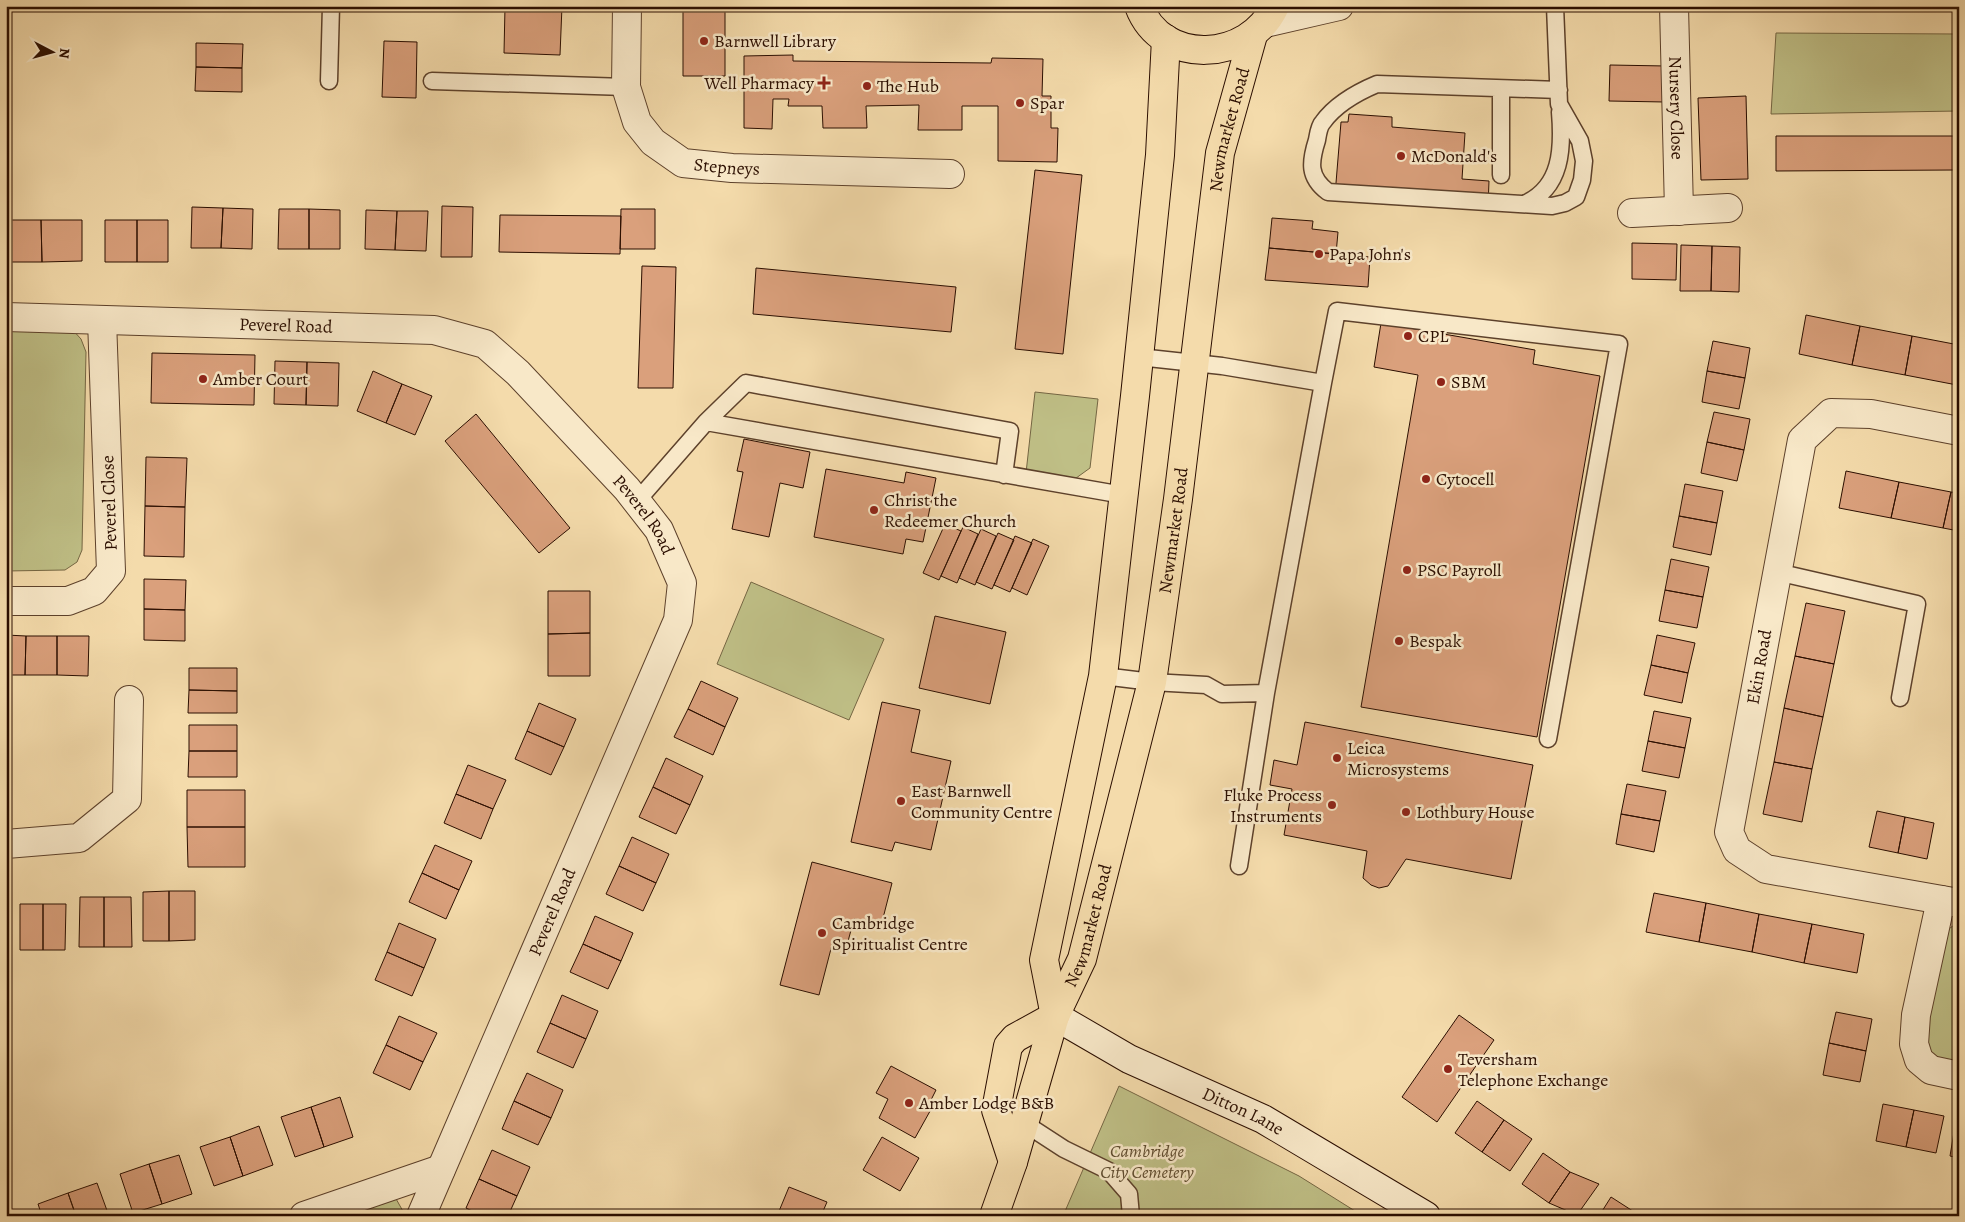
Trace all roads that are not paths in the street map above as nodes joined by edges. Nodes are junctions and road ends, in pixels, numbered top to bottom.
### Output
1 (331, 6) edge
2 (627, 6) edge
3 (1339, 6) edge
4 (1554, 6) edge
5 (1674, 6) edge
6 (1136, 9) edge
7 (1264, 21) edge
8 (1166, 38) junction
9 (329, 81) dead end
10 (432, 81) dead end
11 (626, 88) junction
12 (1501, 89) junction
13 (1559, 97) junction
14 (950, 174) dead end
15 (1501, 175) dead end
16 (1524, 205) junction
17 (1728, 208) dead end
18 (1679, 211) junction
19 (1632, 213) dead end
20 (6, 318) edge
21 (102, 320) junction
22 (1139, 357) junction
23 (1195, 363) junction
24 (1323, 383) junction
25 (706, 422) junction
26 (1959, 432) edge
27 (1004, 475) junction
28 (1123, 495) junction
29 (637, 501) junction
30 (1777, 572) junction
31 (6, 601) edge
32 (1102, 676) junction
33 (1152, 682) junction
34 (1266, 693) junction
35 (1900, 698) dead end
36 (129, 700) dead end
37 (1548, 740) dead end
38 (6, 844) edge
39 (1239, 866) dead end
40 (1950, 902) edge
41 (1055, 1016) junction
42 (1959, 1076) edge
43 (1024, 1123) junction
44 (1013, 1162) junction
45 (441, 1168) junction
46 (304, 1216) edge
47 (421, 1216) edge
48 (994, 1216) edge
49 (1131, 1216) edge
50 (1426, 1216) edge

1 - 9 lane
2 - 11 street, Stepneys
3 - 7 street
4 - 13 lane
5 - 18 street, Nursery Close
6 - 8 main road, Newmarket Road
7 - 8 main road, Newmarket Road
7 - 23 main road, Newmarket Road
8 - 22 main road, Newmarket Road
10 - 11 lane
11 - 14 street, Stepneys
12 - 13 lane
12 - 15 lane
12 - 16 lane
13 - 16 lane
13 - 16 lane
17 - 18 street
18 - 19 street
20 - 21 street, Peverel Road
21 - 29 street, Peverel Road
21 - 31 street, Peverel Close
22 - 23 lane
22 - 28 main road, Newmarket Road
23 - 24 lane
23 - 33 main road, Newmarket Road
24 - 34 lane
24 - 37 lane
25 - 27 lane
25 - 27 lane
25 - 29 lane
26 - 30 street, Ekin Road
27 - 28 lane
28 - 32 main road, Newmarket Road
29 - 45 street, Peverel Road
30 - 35 lane
30 - 40 street, Ekin Road
32 - 33 lane
32 - 41 main road, Newmarket Road
33 - 34 lane
33 - 41 main road, Newmarket Road
34 - 39 lane
36 - 38 street
40 - 42 street, Ekin Road
41 - 43 main road, Newmarket Road
41 - 44 main road
41 - 50 street, Ditton Lane
43 - 44 main road, Newmarket Road
43 - 49 lane
44 - 48 main road, Newmarket Road
45 - 46 street
45 - 47 street, Peverel Road

